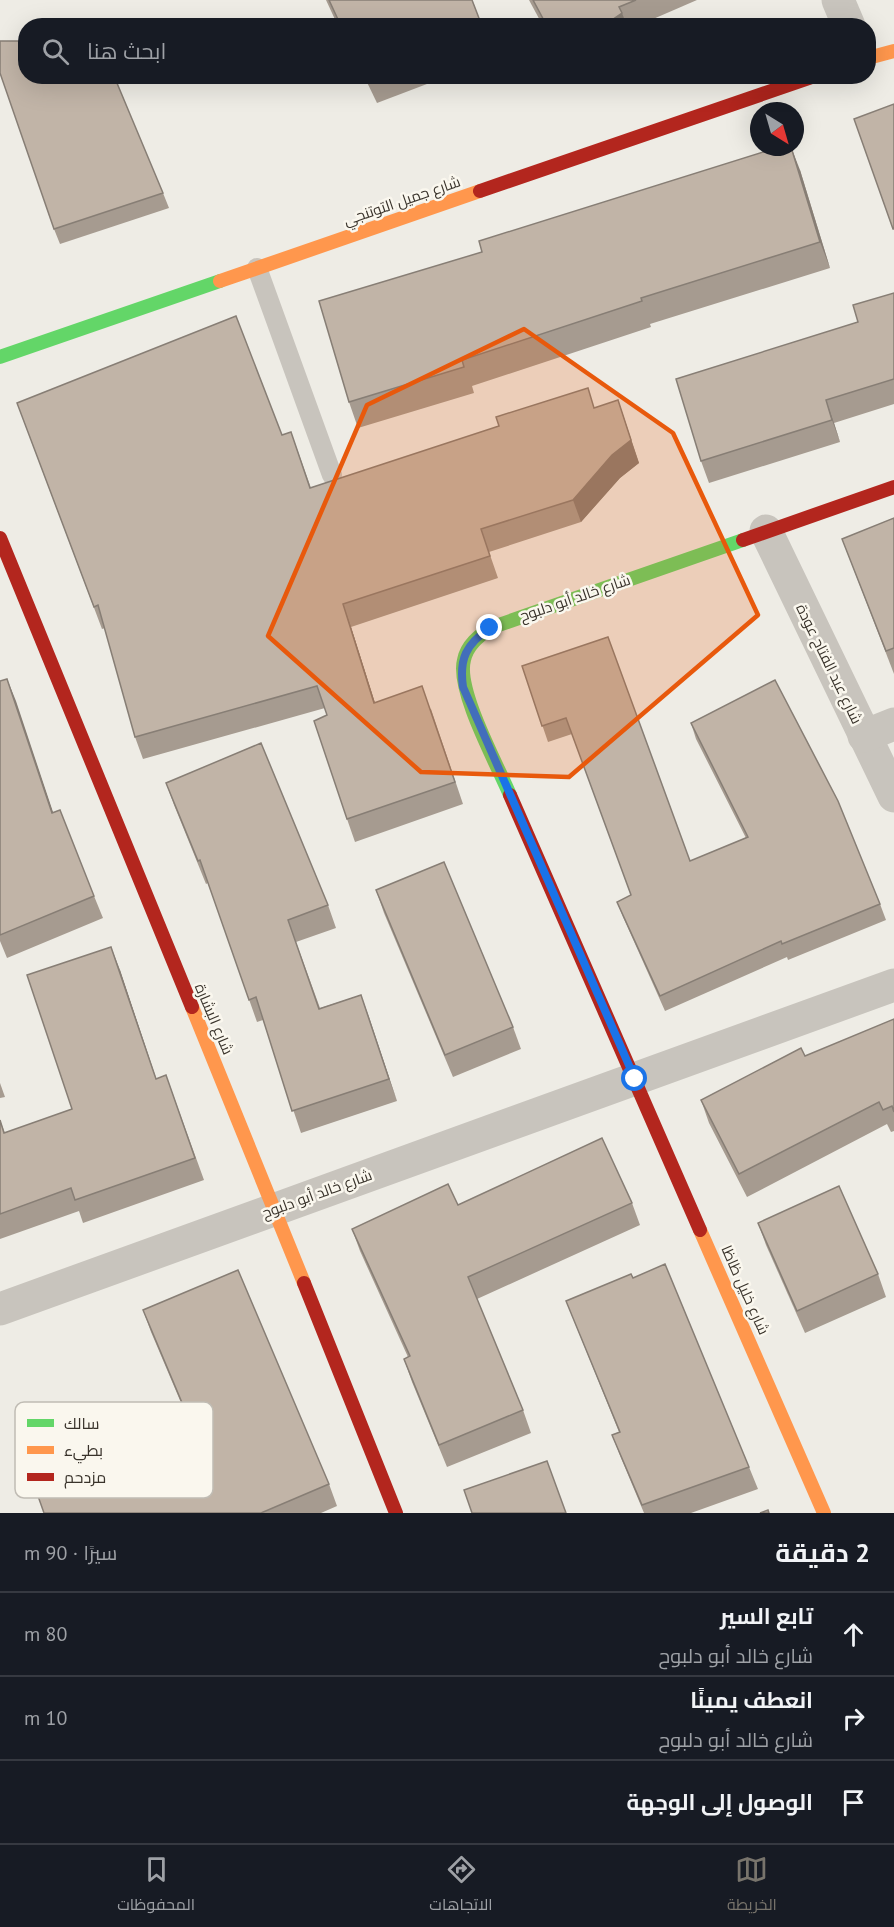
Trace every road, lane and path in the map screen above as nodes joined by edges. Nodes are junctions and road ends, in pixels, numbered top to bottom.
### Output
1 (838, 0) edge
2 (846, 18) edge
3 (894, 51) edge
4 (876, 56) edge
5 (792, 84) edge
6 (256, 268) junction
7 (0, 357) edge
8 (332, 475) dead end
9 (894, 487) edge
10 (766, 531) junction
11 (0, 538) edge
12 (894, 724) edge
13 (864, 736) junction
14 (894, 796) edge
15 (894, 985) edge
16 (635, 1079) junction
17 (275, 1209) junction
18 (0, 1309) edge
19 (396, 1513) edge
20 (824, 1513) edge

1 - 2 street
3 - 4 street
5 - 6 street, شارع جميل التوتنجي
6 - 7 street, شارع جميل التوتنجي
6 - 8 lane
9 - 10 street, شارع خالد أبو دلبوح
10 - 13 street, شارع عبد الفتاح عودة
10 - 16 street, شارع خالد أبو دلبوح
11 - 17 street, شارع البشارة
12 - 13 street
13 - 14 street, شارع عبد الفتاح عودة
15 - 16 street, شارع خالد أبو دلبوح
16 - 17 street, شارع خالد أبو دلبوح
16 - 20 street, شارع خليل ظاظا
17 - 18 street, شارع خالد أبو دلبوح
17 - 19 street, شارع البشارة

